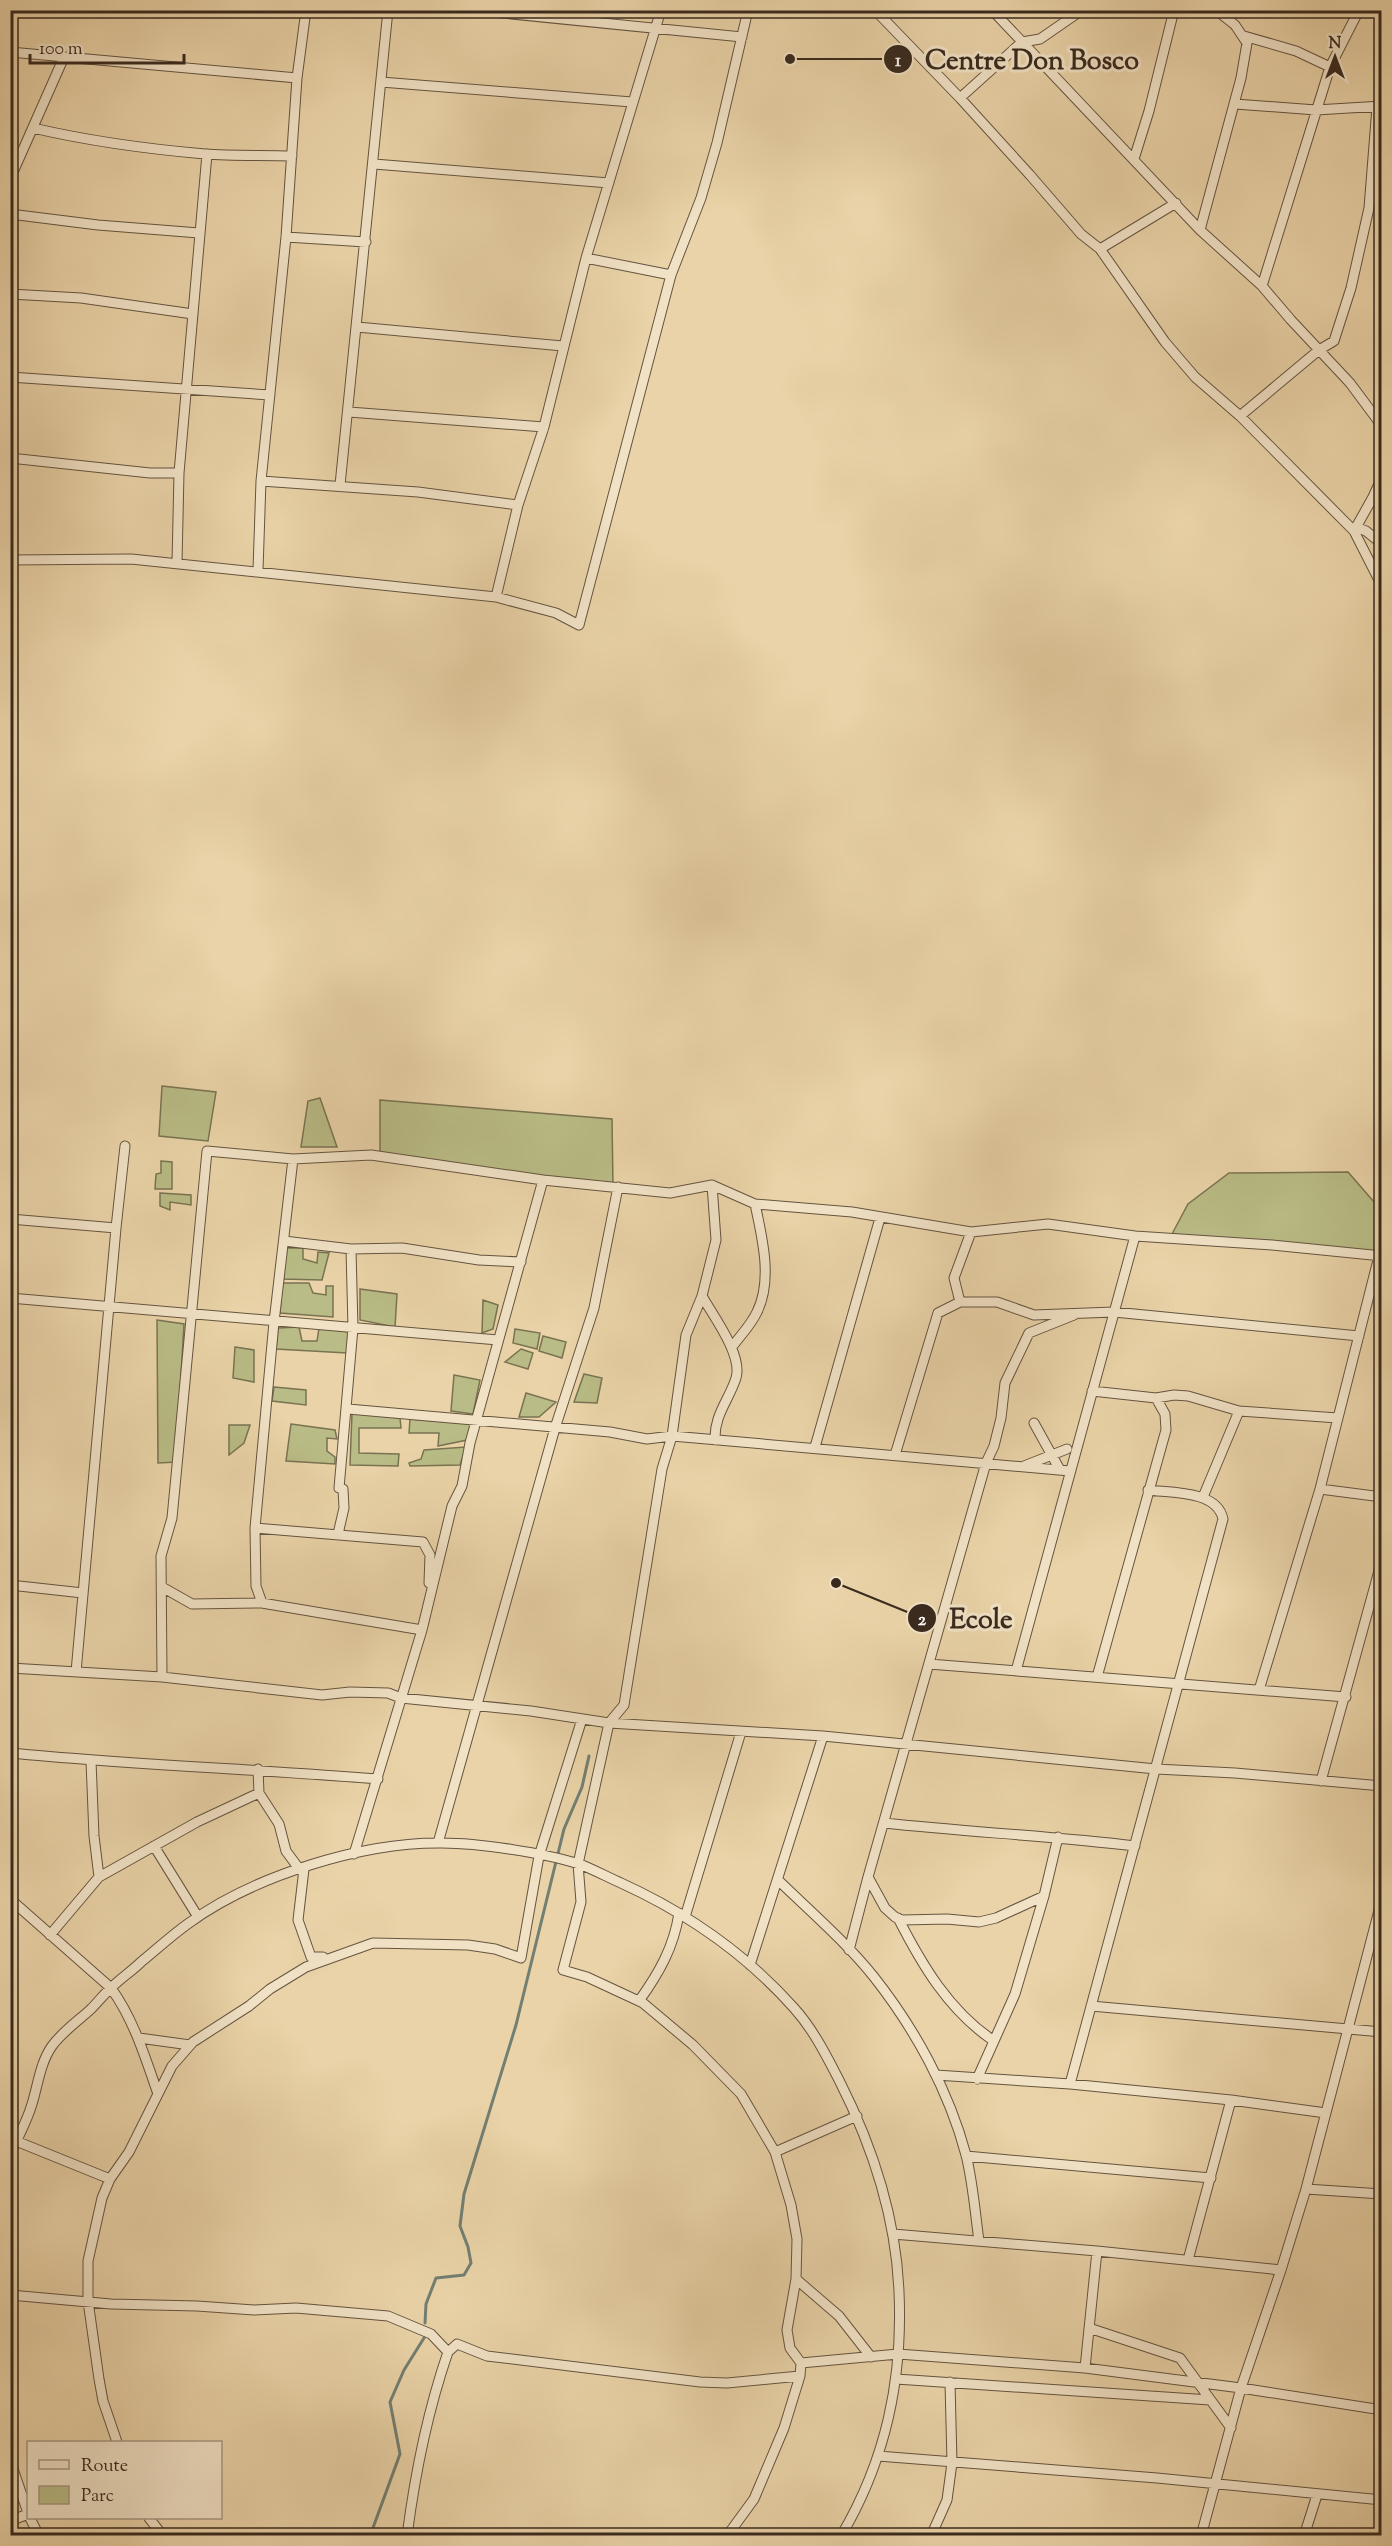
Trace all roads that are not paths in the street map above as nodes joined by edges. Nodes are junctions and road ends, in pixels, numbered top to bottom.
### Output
1 (306, 10) edge
2 (388, 10) edge
3 (472, 10) edge
4 (661, 10) edge
5 (747, 10) edge
6 (875, 10) edge
7 (992, 10) edge
8 (1082, 10) edge
9 (1174, 10) edge
10 (1216, 10) edge
11 (1359, 10) edge
12 (655, 27) junction
13 (1244, 36) junction
14 (742, 37) junction
15 (1022, 42) junction
16 (10, 52) edge
17 (64, 57) junction
18 (1330, 67) junction
19 (297, 78) junction
20 (381, 82) junction
21 (960, 98) junction
22 (632, 102) junction
23 (1235, 104) junction
24 (1379, 106) edge
25 (1316, 110) junction
26 (33, 128) junction
27 (207, 154) junction
28 (292, 156) junction
29 (1134, 159) junction
30 (374, 164) junction
31 (10, 179) edge
32 (609, 183) junction
33 (1176, 203) junction
34 (10, 214) edge
35 (1200, 230) junction
36 (199, 233) junction
37 (286, 237) junction
38 (366, 242) junction
39 (1100, 249) junction
40 (586, 258) junction
41 (671, 275) junction
42 (1262, 286) junction
43 (10, 294) edge
44 (193, 314) junction
45 (357, 327) junction
46 (563, 346) junction
47 (1319, 350) junction
48 (10, 376) edge
49 (186, 390) junction
50 (270, 395) junction
51 (349, 412) junction
52 (1240, 416) junction
53 (1382, 426) edge
54 (544, 427) junction
55 (10, 458) edge
56 (179, 473) junction
57 (1382, 477) edge
58 (261, 481) junction
59 (340, 485) junction
60 (518, 505) junction
61 (1355, 529) junction
62 (1382, 544) edge
63 (10, 560) edge
64 (177, 563) junction
65 (258, 570) junction
66 (1382, 586) edge
67 (496, 597) junction
68 (125, 1146) dead end
69 (293, 1159) junction
70 (543, 1180) junction
71 (712, 1185) junction
72 (618, 1187) junction
73 (755, 1204) junction
74 (880, 1218) junction
75 (10, 1219) edge
76 (116, 1228) junction
77 (971, 1232) junction
78 (1135, 1236) junction
79 (284, 1241) junction
80 (351, 1249) junction
81 (1380, 1256) edge
82 (521, 1262) junction
83 (702, 1296) junction
84 (10, 1298) edge
85 (960, 1302) junction
86 (110, 1306) junction
87 (1114, 1312) junction
88 (193, 1315) junction
89 (1074, 1315) junction
90 (274, 1322) junction
91 (353, 1328) junction
92 (1359, 1336) junction
93 (498, 1340) junction
94 (732, 1347) junction
95 (1092, 1391) junction
96 (1156, 1398) junction
97 (348, 1409) junction
98 (1239, 1412) junction
99 (1338, 1418) junction
100 (477, 1420) junction
101 (1034, 1424) dead end
102 (555, 1428) junction
103 (672, 1436) junction
104 (715, 1440) junction
105 (815, 1447) junction
106 (1067, 1449) dead end
107 (895, 1455) junction
108 (1051, 1456) junction
109 (986, 1463) junction
110 (1022, 1467) junction
111 (1060, 1470) junction
112 (1070, 1471) junction
113 (1320, 1489) junction
114 (1148, 1490) junction
115 (1203, 1497) junction
116 (1382, 1497) edge
117 (255, 1528) junction
118 (338, 1534) junction
119 (1382, 1560) edge
120 (10, 1585) edge
121 (162, 1587) junction
122 (83, 1593) junction
123 (429, 1598) junction
124 (261, 1603) junction
125 (422, 1630) junction
126 (929, 1664) junction
127 (10, 1668) edge
128 (1016, 1671) junction
129 (76, 1672) junction
130 (162, 1677) junction
131 (1097, 1677) junction
132 (1180, 1684) junction
133 (1259, 1690) junction
134 (1346, 1697) junction
135 (402, 1698) junction
136 (477, 1707) junction
137 (582, 1719) junction
138 (609, 1723) junction
139 (741, 1732) junction
140 (823, 1736) junction
141 (907, 1744) junction
142 (10, 1753) edge
143 (91, 1761) junction
144 (1156, 1769) junction
145 (258, 1770) junction
146 (378, 1779) junction
147 (1321, 1781) junction
148 (1382, 1786) edge
149 (259, 1792) junction
150 (884, 1824) junction
151 (1058, 1837) junction
152 (438, 1843) junction
153 (154, 1846) junction
154 (1135, 1846) junction
155 (354, 1854) junction
156 (539, 1856) junction
157 (578, 1864) junction
158 (302, 1870) junction
159 (99, 1877) junction
160 (868, 1877) junction
161 (778, 1880) junction
162 (1044, 1896) junction
163 (10, 1899) edge
164 (1382, 1899) edge
165 (682, 1915) junction
166 (198, 1917) junction
167 (898, 1918) junction
168 (50, 1935) junction
169 (849, 1950) junction
170 (328, 1958) junction
171 (750, 1965) junction
172 (111, 1988) junction
173 (639, 2001) junction
174 (1091, 2006) junction
175 (1347, 2029) junction
176 (1382, 2032) edge
177 (138, 2038) junction
178 (994, 2041) junction
179 (190, 2045) junction
180 (936, 2075) junction
181 (977, 2079) junction
182 (1070, 2084) junction
183 (158, 2094) junction
184 (1231, 2100) junction
185 (1326, 2113) junction
186 (856, 2116) junction
187 (16, 2142) junction
188 (775, 2152) junction
189 (10, 2154) edge
190 (966, 2156) junction
191 (1211, 2178) junction
192 (110, 2179) junction
193 (1306, 2189) junction
194 (1382, 2194) edge
195 (893, 2234) junction
196 (979, 2241) junction
197 (1097, 2251) junction
198 (1188, 2260) junction
199 (1281, 2270) junction
200 (796, 2279) junction
201 (10, 2295) edge
202 (88, 2301) junction
203 (1089, 2328) junction
204 (448, 2352) junction
205 (898, 2354) junction
206 (871, 2357) junction
207 (801, 2363) junction
208 (1084, 2368) junction
209 (800, 2376) junction
210 (896, 2379) junction
211 (950, 2382) junction
212 (1197, 2382) junction
213 (1241, 2388) junction
214 (1210, 2400) junction
215 (1382, 2410) edge
216 (1231, 2428) junction
217 (117, 2441) edge
218 (878, 2456) junction
219 (10, 2460) edge
220 (952, 2463) junction
221 (1216, 2483) junction
222 (1317, 2494) junction
223 (1382, 2500) edge
224 (27, 2509) edge
225 (27, 2516) edge
226 (31, 2519) edge
227 (151, 2519) edge
228 (10, 2521) edge
229 (39, 2535) edge
230 (163, 2535) edge
231 (407, 2535) edge
232 (727, 2535) edge
233 (841, 2535) edge
234 (931, 2535) edge
235 (1201, 2535) edge
236 (1304, 2535) edge

1 - 19 street
2 - 20 street
3 - 12 street
4 - 12 street
5 - 14 street
6 - 21 street
7 - 15 street
8 - 15 street
9 - 29 street
10 - 13 street
11 - 18 street
12 - 14 street
12 - 22 street
13 - 18 street
13 - 23 street
14 - 41 street
15 - 21 street
15 - 29 street
16 - 17 street
17 - 19 street
17 - 26 street
18 - 25 street
19 - 28 street
20 - 22 street
20 - 30 street
21 - 39 street
22 - 32 street
23 - 25 street
23 - 35 street
24 - 25 street
24 - 47 street
25 - 42 street
26 - 27 street
26 - 31 street
27 - 28 street
27 - 36 street
28 - 37 street
29 - 33 street
30 - 32 street
30 - 38 street
32 - 40 street
33 - 35 street
33 - 39 street
34 - 36 street
35 - 42 street
36 - 44 street
37 - 38 street
37 - 50 street
38 - 45 street
39 - 52 street
40 - 41 street
40 - 46 street
41 - 67 street
42 - 47 street
43 - 44 street
44 - 49 street
45 - 46 street
45 - 51 street
46 - 54 street
47 - 52 street
47 - 53 street
48 - 49 street
49 - 50 street
49 - 56 street
50 - 58 street
51 - 54 street
51 - 59 street
52 - 61 street
54 - 60 street
55 - 56 street
56 - 64 street
57 - 61 street
58 - 59 street
58 - 65 street
59 - 60 street
60 - 67 street
61 - 62 street
61 - 66 street
63 - 64 street
64 - 65 street
65 - 67 street
68 - 76 street
69 - 70 street
69 - 79 street
69 - 88 street
70 - 72 street
70 - 82 street
71 - 72 street
71 - 73 street
71 - 83 street
72 - 102 street
73 - 74 street
73 - 94 street
74 - 77 street
74 - 105 street
75 - 76 street
76 - 86 street
77 - 78 street
77 - 85 street
78 - 81 street
78 - 87 street
79 - 80 street
79 - 90 street
80 - 82 street
80 - 91 street
81 - 92 street
82 - 93 street
83 - 94 street
83 - 103 street
84 - 86 street
85 - 89 street
85 - 107 street
86 - 88 street
86 - 122 street
87 - 89 street
87 - 92 street
87 - 95 street
88 - 90 street
88 - 121 street
89 - 109 street
90 - 91 street
90 - 117 street
91 - 93 street
91 - 97 street
92 - 99 street
93 - 100 street
94 - 104 street
95 - 96 street
95 - 112 street
96 - 98 street
96 - 114 street
97 - 100 street
97 - 118 street
98 - 99 street
98 - 115 street
99 - 113 street
100 - 102 street
100 - 123 street
101 - 108 street
102 - 103 street
102 - 136 street
103 - 104 street
103 - 138 street
104 - 105 street
105 - 107 street
106 - 108 street
107 - 109 street
108 - 110 street
108 - 111 street
109 - 110 street
109 - 126 street
110 - 111 street
111 - 112 street
112 - 128 street
113 - 116 street
113 - 133 street
114 - 115 street
114 - 131 street
115 - 132 street
117 - 118 street
117 - 124 street
118 - 123 street
119 - 134 street
120 - 122 street
121 - 124 street
121 - 130 street
122 - 129 street
123 - 125 street
124 - 125 street
125 - 135 street
126 - 128 street
126 - 141 street
127 - 129 street
128 - 131 street
129 - 130 street
130 - 135 street
131 - 132 street
132 - 133 street
132 - 144 street
133 - 134 street
134 - 147 street
135 - 136 street
135 - 146 street
136 - 137 street
136 - 152 street
137 - 138 street
137 - 156 street
138 - 139 street
138 - 157 street
139 - 140 street
139 - 165 street
140 - 141 street
140 - 161 street
141 - 144 street
141 - 150 street
142 - 143 street
143 - 145 street
143 - 159 street
144 - 147 street
144 - 154 street
145 - 146 street
145 - 149 street
146 - 155 street
147 - 148 street
149 - 153 street
149 - 158 street
150 - 151 street
150 - 160 street
151 - 154 street
151 - 162 street
152 - 155 street
152 - 156 street
153 - 159 street
153 - 166 street
154 - 174 street
155 - 158 street
156 - 157 street
156 - 170 street
157 - 165 street
157 - 173 street
158 - 166 street
158 - 170 street
159 - 168 street
160 - 167 street
160 - 169 street
161 - 169 street
161 - 171 street
162 - 167 street
162 - 178 street
163 - 168 street
164 - 175 street
165 - 171 street
165 - 173 street
166 - 172 street
167 - 178 street
168 - 172 street
169 - 180 street
170 - 179 street
171 - 186 street
172 - 177 street
172 - 187 street
173 - 188 street
174 - 175 street
174 - 182 street
175 - 176 street
175 - 185 street
177 - 179 street
177 - 183 street
178 - 181 street
179 - 183 street
180 - 181 street
180 - 190 street
181 - 182 street
182 - 184 street
183 - 192 street
184 - 185 street
184 - 191 street
185 - 193 street
186 - 188 street
186 - 195 street
187 - 189 street
187 - 192 street
188 - 200 street
190 - 191 street
190 - 196 street
191 - 198 street
192 - 202 street
193 - 194 street
193 - 199 street
195 - 196 street
195 - 205 street
196 - 197 street
197 - 198 street
197 - 203 street
198 - 199 street
199 - 213 street
200 - 206 street
200 - 207 street
201 - 202 street
202 - 204 street
202 - 217 street
203 - 208 street
203 - 212 street
204 - 209 street
204 - 231 street
205 - 206 street
205 - 208 street
205 - 210 street
206 - 207 street
207 - 209 street
208 - 212 street
209 - 232 street
210 - 211 street
210 - 218 street
211 - 214 street
211 - 220 street
212 - 213 street
212 - 214 street
213 - 215 street
213 - 216 street
214 - 216 street
216 - 221 street
218 - 220 street
218 - 233 street
219 - 224 street
220 - 221 street
220 - 234 street
221 - 222 street
221 - 235 street
222 - 223 street
222 - 236 street
225 - 228 street
226 - 229 street
227 - 230 street

